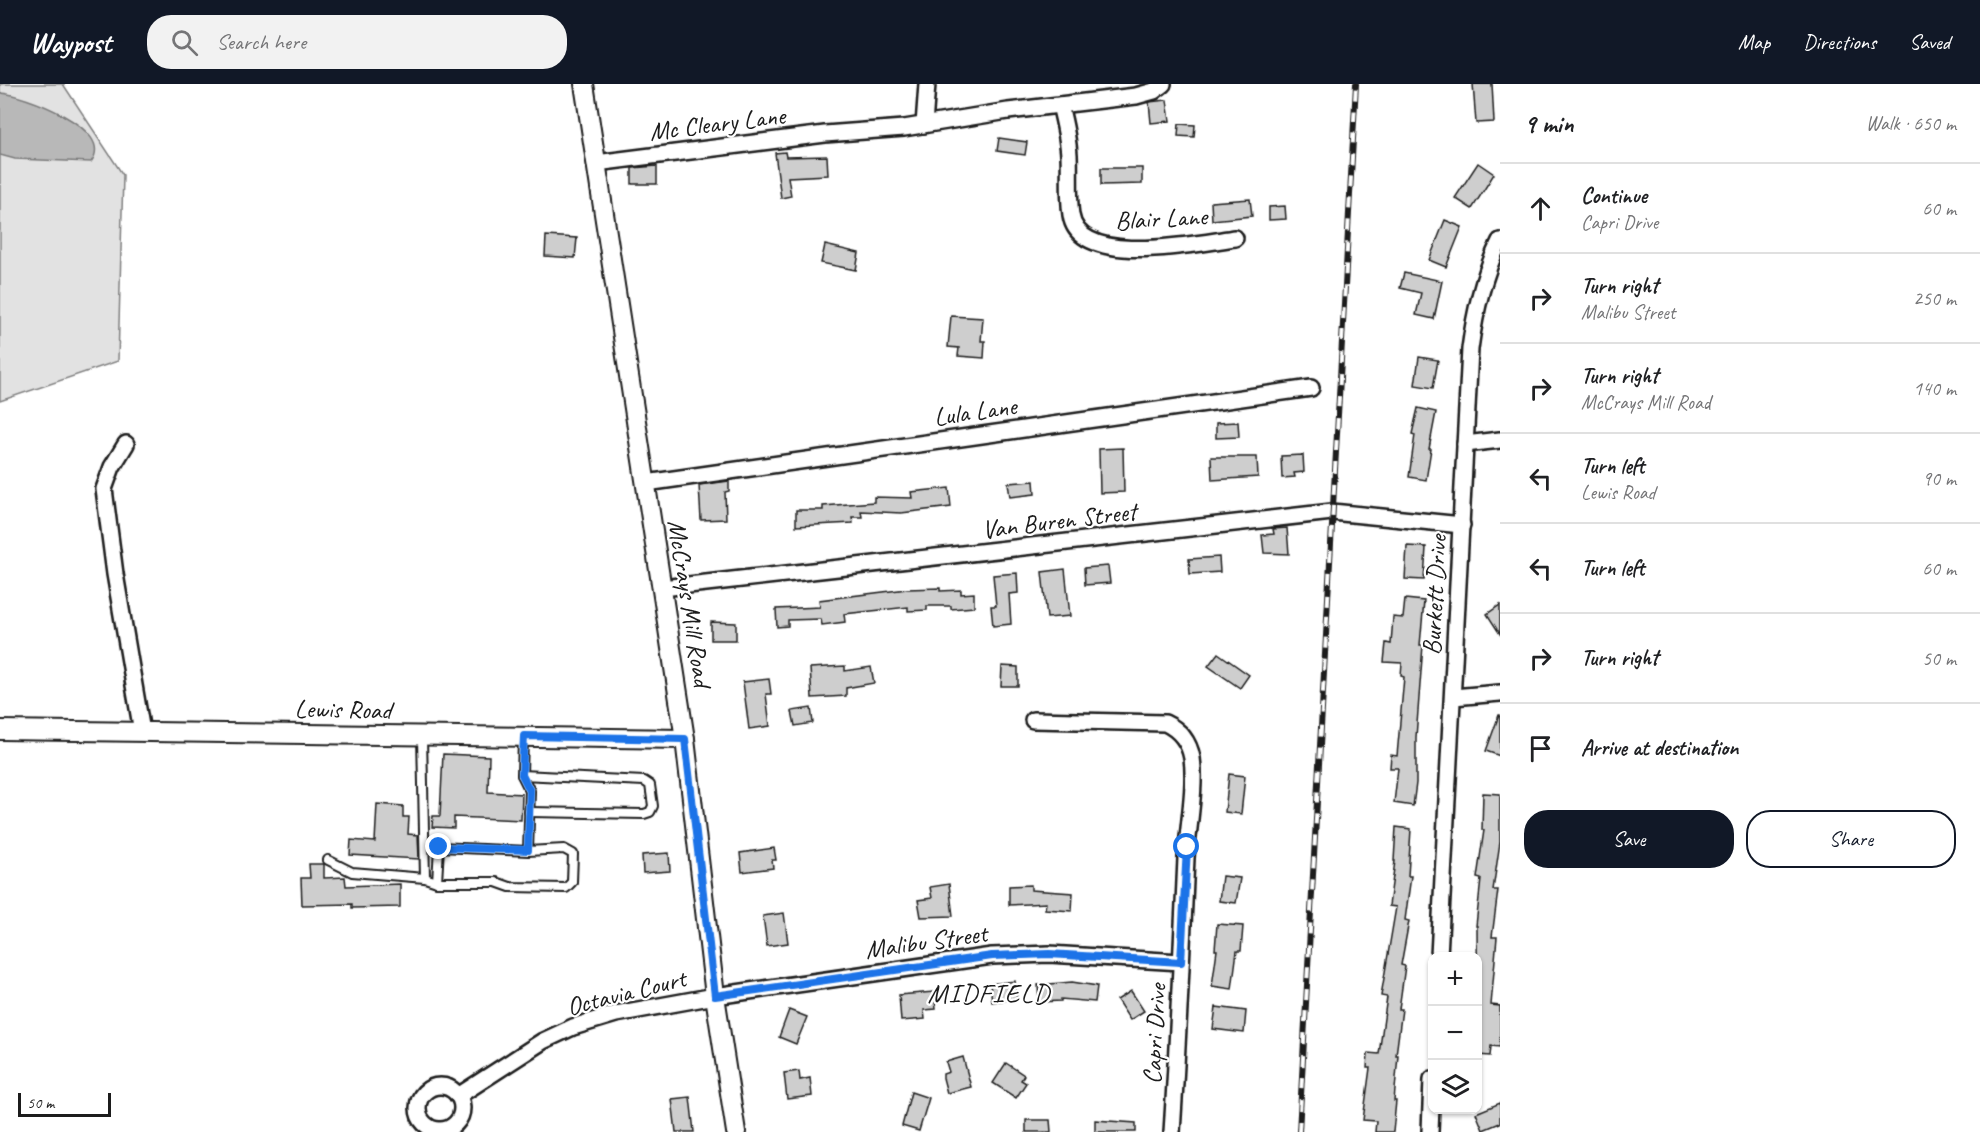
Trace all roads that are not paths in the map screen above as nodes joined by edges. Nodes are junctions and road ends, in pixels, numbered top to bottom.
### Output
1 (584, 84) edge
2 (927, 84) edge
3 (1162, 84) edge
4 (1060, 105) junction
5 (924, 125) junction
6 (596, 162) junction
7 (1234, 238) dead end
8 (1500, 241) edge
9 (1311, 388) dead end
10 (1500, 440) edge
11 (126, 444) dead end
12 (1465, 444) junction
13 (646, 483) junction
14 (1462, 525) junction
15 (662, 588) junction
16 (1500, 693) edge
17 (1453, 697) junction
18 (1033, 720) dead end
19 (0, 730) edge
20 (142, 732) junction
21 (422, 735) junction
22 (524, 736) junction
23 (685, 739) junction
24 (522, 775) junction
25 (529, 812) junction
26 (528, 850) junction
27 (328, 860) dead end
28 (425, 878) junction
29 (437, 882) junction
30 (1439, 952) edge
31 (1181, 962) junction
32 (715, 996) junction
33 (458, 1096) dead end
34 (1431, 1114) edge
35 (736, 1132) edge
36 (1172, 1132) edge
37 (1430, 1132) edge

1 - 6 street, McCrays Mill Road
2 - 5 street
3 - 4 street, Mc Cleary Lane
4 - 5 street, Mc Cleary Lane
4 - 7 street, Blair Lane
5 - 6 street, Mc Cleary Lane
6 - 13 street, McCrays Mill Road
8 - 12 street, Burkett Drive
9 - 13 street, Lula Lane
10 - 12 street
11 - 20 street
12 - 14 street, Burkett Drive
13 - 15 street, McCrays Mill Road
14 - 15 street, Van Buren Street
14 - 17 street, Burkett Drive
15 - 23 street, McCrays Mill Road
16 - 17 street
17 - 30 street, Burkett Drive
18 - 31 street, Capri Drive
19 - 20 street, Lewis Road
20 - 21 street, Lewis Road
21 - 22 street, Lewis Road
21 - 28 lane
22 - 23 street, Lewis Road
22 - 24 lane
23 - 32 street, McCrays Mill Road
24 - 25 lane
24 - 25 lane
25 - 26 lane
26 - 29 lane
26 - 29 lane
27 - 28 lane
28 - 29 lane
31 - 32 street, Malibu Street
31 - 36 street, Capri Drive
32 - 33 street, Octavia Court
32 - 35 street, McCrays Mill Road
34 - 37 street

